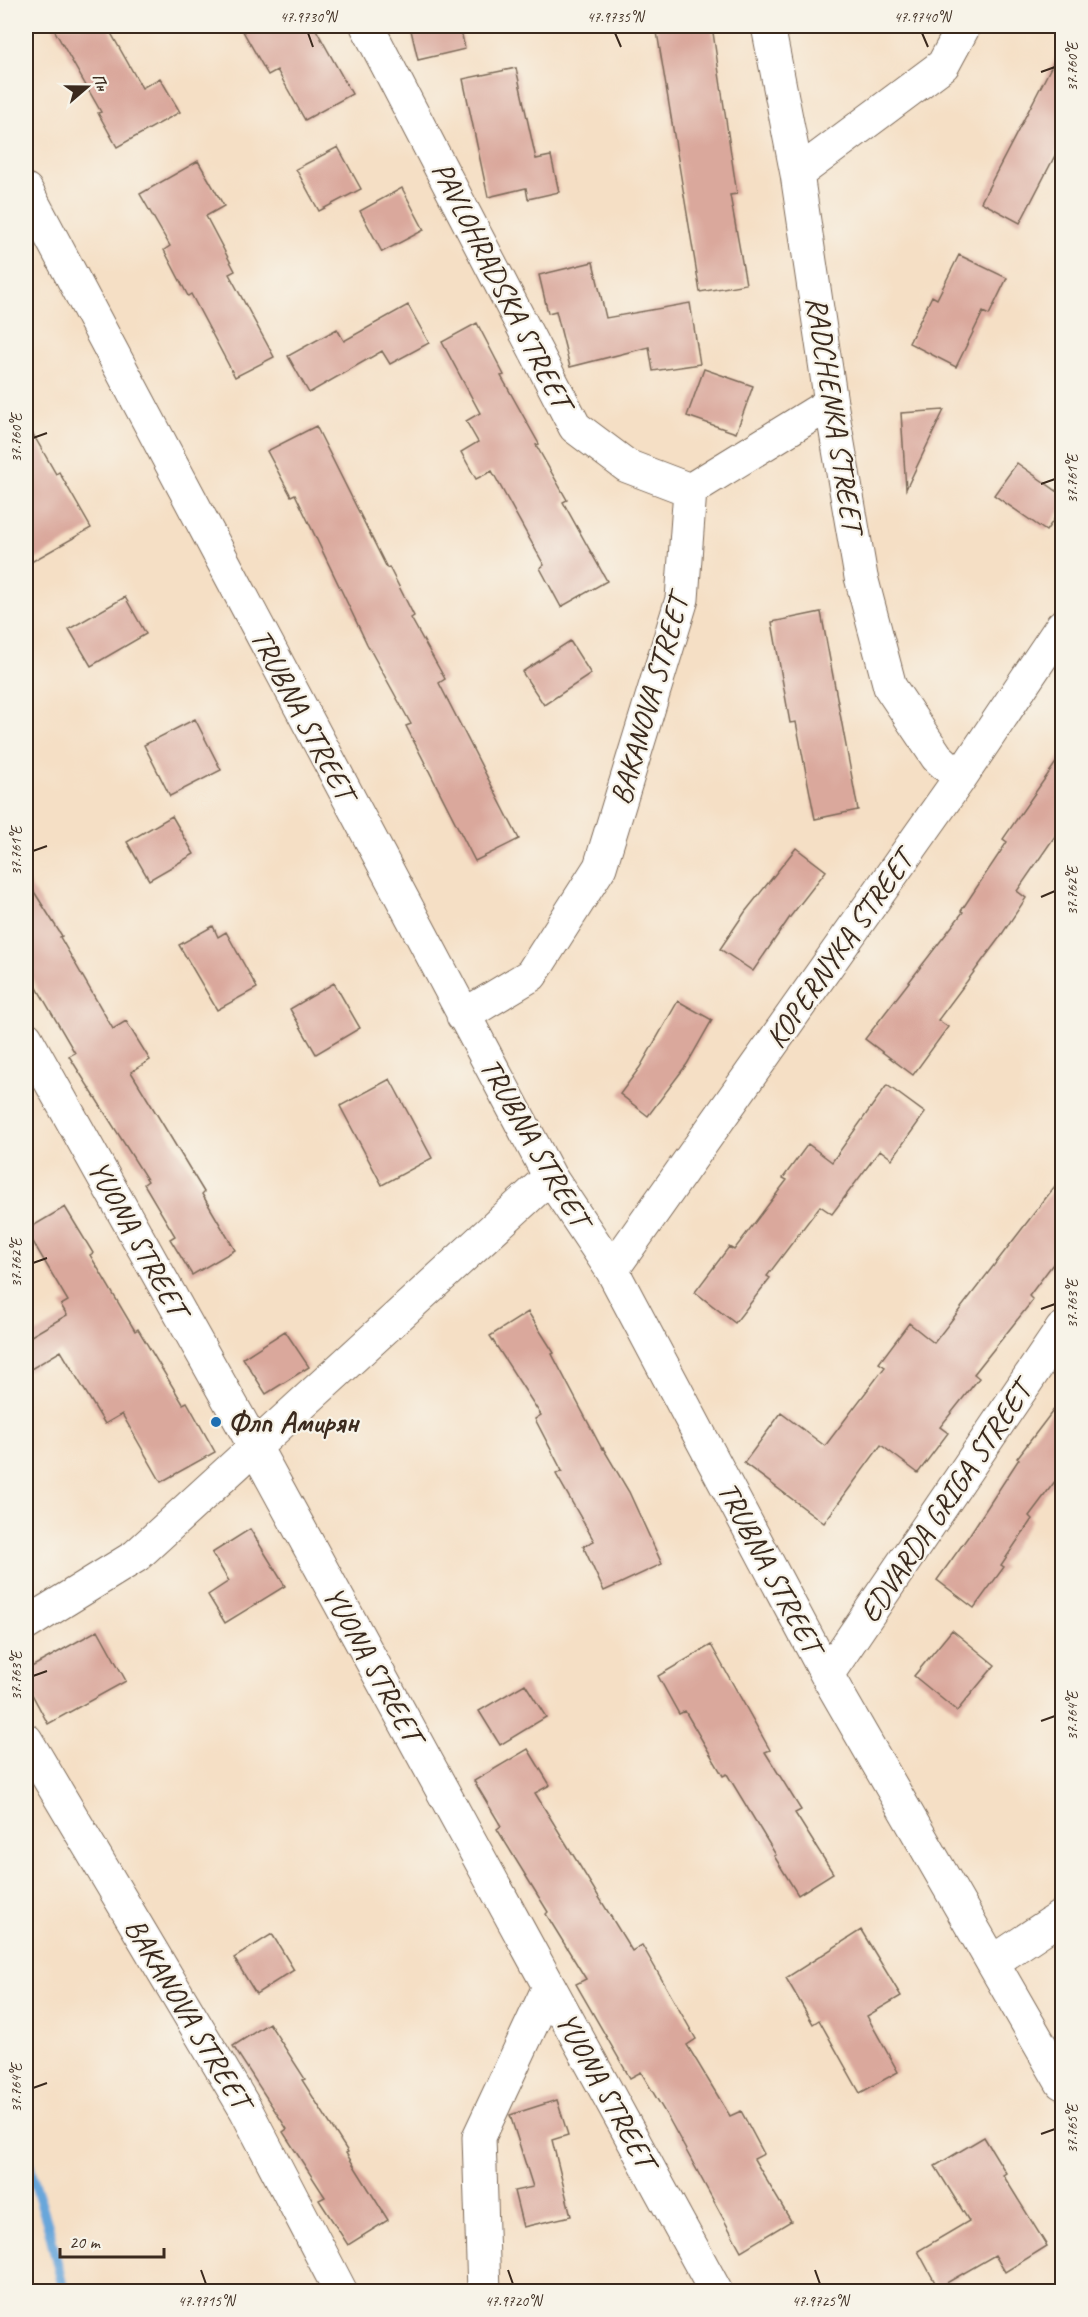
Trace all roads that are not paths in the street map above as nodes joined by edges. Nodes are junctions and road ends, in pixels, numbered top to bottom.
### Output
1 (367, 26) edge
2 (768, 26) edge
3 (964, 26) edge
4 (798, 174) junction
5 (26, 190) edge
6 (831, 403) junction
7 (690, 490) junction
8 (1062, 626) edge
9 (960, 778) junction
10 (464, 1016) junction
11 (26, 1038) edge
12 (550, 1177) junction
13 (612, 1270) junction
14 (1062, 1329) edge
15 (255, 1446) junction
16 (26, 1624) edge
17 (827, 1675) junction
18 (26, 1740) edge
19 (1062, 1916) edge
20 (993, 1962) junction
21 (549, 1987) junction
22 (1062, 2083) edge
23 (341, 2292) edge
24 (483, 2292) edge
25 (716, 2292) edge

1 - 7 street, PAVLOHRADSKA STREET
2 - 4 street, RADCHENKA STREET
3 - 4 street
4 - 6 street, RADCHENKA STREET
5 - 10 street, TRUBNA STREET
6 - 7 street
6 - 9 street, RADCHENKA STREET
7 - 10 street, BAKANOVA STREET
8 - 9 street, KOPERNYKA STREET
9 - 13 street, KOPERNYKA STREET
10 - 12 street, TRUBNA STREET
11 - 15 street, YUONA STREET
12 - 13 street, TRUBNA STREET
12 - 15 street
13 - 17 street, TRUBNA STREET
14 - 17 street, EDVARDA GRIGA STREET
15 - 16 street
15 - 21 street, YUONA STREET
17 - 20 street, TRUBNA STREET
18 - 23 street, BAKANOVA STREET
19 - 20 street
20 - 22 street, TRUBNA STREET
21 - 24 street
21 - 25 street, YUONA STREET

